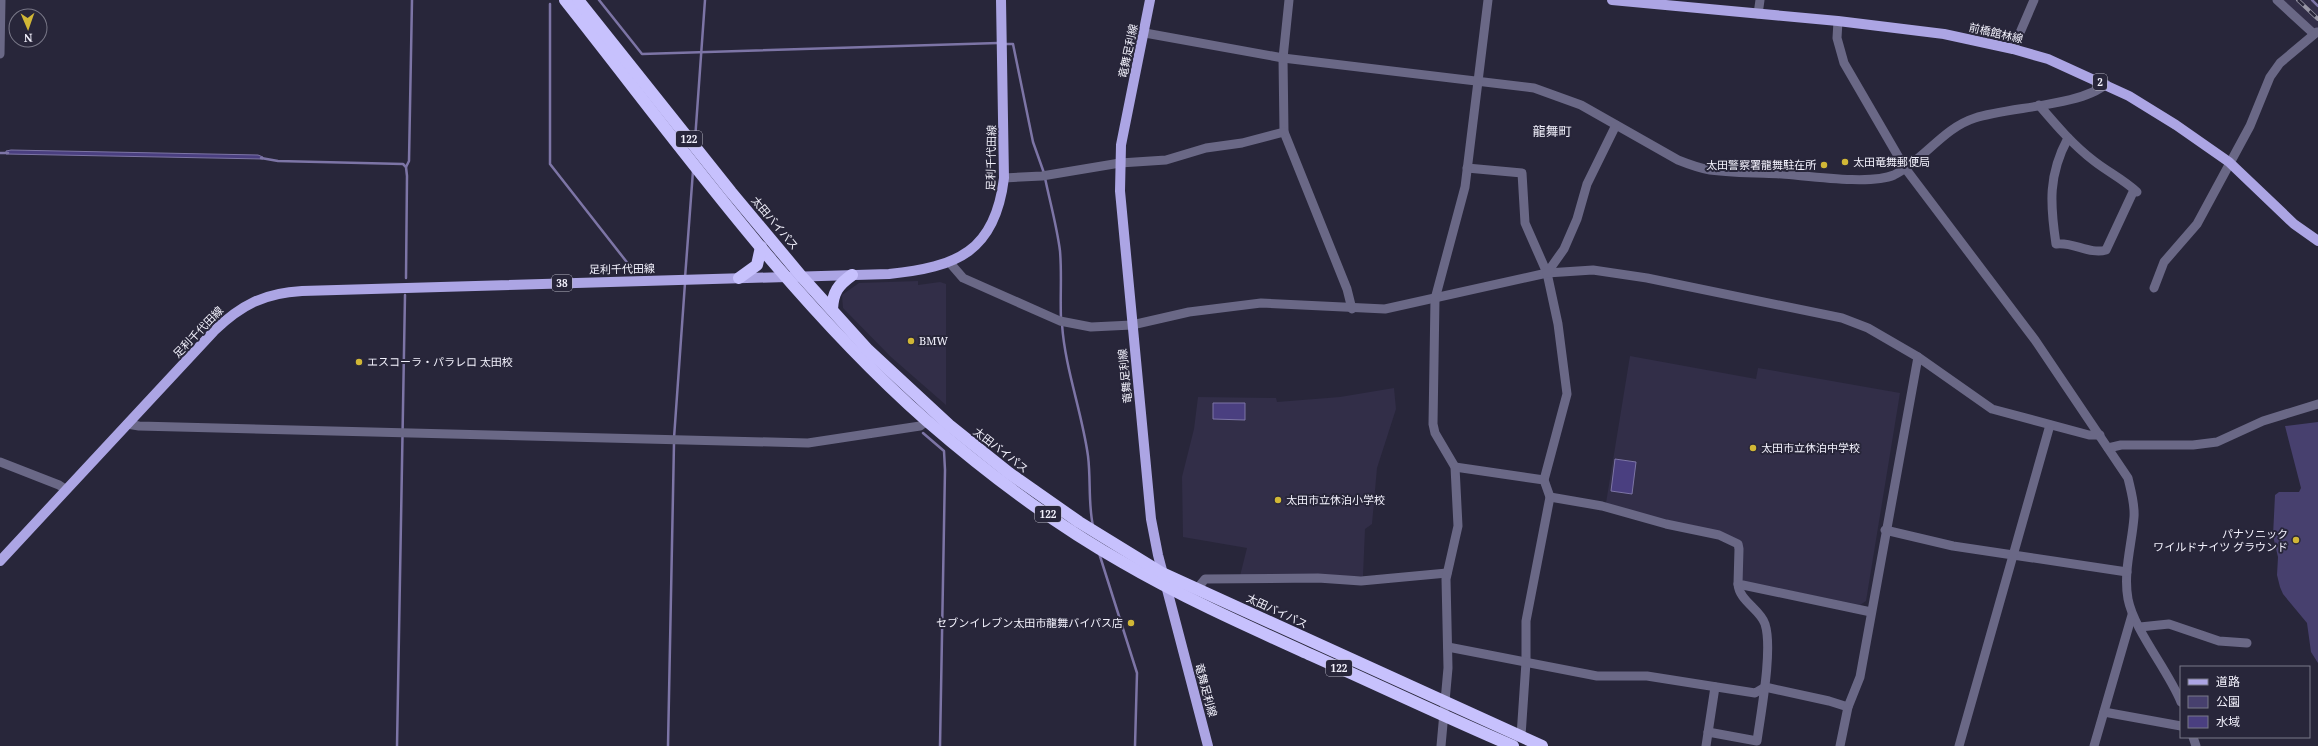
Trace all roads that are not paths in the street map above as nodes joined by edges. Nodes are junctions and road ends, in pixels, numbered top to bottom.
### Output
1 (1, 0) edge
2 (565, 0) edge
3 (578, 0) edge
4 (1001, 0) edge
5 (1150, 0) edge
6 (1289, 0) edge
7 (1488, 0) edge
8 (1612, 0) edge
9 (1760, 0) edge
10 (2034, 0) edge
11 (2277, 0) edge
12 (1758, 14) junction
13 (1838, 21) junction
14 (1145, 33) junction
15 (2013, 49) junction
16 (0, 54) edge
17 (1283, 58) junction
18 (1477, 82) junction
19 (2106, 84) junction
20 (2039, 105) junction
21 (1616, 125) junction
22 (1284, 132) junction
23 (2068, 138) junction
24 (2229, 162) junction
25 (1120, 163) junction
26 (1467, 168) junction
27 (1904, 168) junction
28 (1004, 178) junction
29 (2318, 240) edge
30 (761, 247) junction
31 (950, 263) junction
32 (1547, 273) junction
33 (852, 275) junction
34 (786, 277) junction
35 (802, 277) junction
36 (739, 278) junction
37 (2154, 288) dead end
38 (1435, 299) junction
39 (1352, 309) junction
40 (832, 310) junction
41 (1132, 325) junction
42 (1918, 357) junction
43 (2318, 404) edge
44 (927, 421) junction
45 (127, 424) junction
46 (2050, 425) junction
47 (2100, 435) junction
48 (2108, 448) junction
49 (0, 462) edge
50 (1455, 467) junction
51 (1544, 480) junction
52 (65, 489) junction
53 (1550, 497) junction
54 (1885, 530) junction
55 (2013, 553) junction
56 (0, 561) edge
57 (2127, 572) junction
58 (1162, 573) junction
59 (1447, 574) junction
60 (1738, 584) junction
61 (1167, 586) junction
62 (1198, 589) junction
63 (1871, 612) junction
64 (2132, 615) junction
65 (2140, 627) junction
66 (2248, 643) dead end
67 (1448, 647) junction
68 (1526, 662) junction
69 (1765, 687) junction
70 (1715, 688) junction
71 (2180, 700) edge
72 (1443, 702) junction
73 (1848, 707) junction
74 (2104, 712) junction
75 (1443, 716) junction
76 (2180, 726) edge
77 (1708, 732) junction
78 (1517, 741) edge
79 (1208, 746) edge
80 (1440, 746) edge
81 (1542, 746) edge
82 (1706, 746) edge
83 (1840, 746) edge
84 (1959, 746) edge
85 (2094, 746) edge

1 - 16 street
2 - 30 highway, 太田バイパス / 122
3 - 35 highway, 太田バイパス / 122
4 - 28 main road, 足利千代田線 / 38
5 - 14 main road, 竜舞足利線
6 - 17 street
7 - 18 street
8 - 12 main road, 前橋館林線 / 2
9 - 12 street
10 - 15 street
11 - 24 street
12 - 13 main road, 前橋館林線 / 2
13 - 15 main road, 前橋館林線 / 2
13 - 27 street
14 - 17 street
14 - 25 main road, 竜舞足利線
15 - 19 main road, 前橋館林線 / 2
17 - 18 street
17 - 22 street
18 - 21 street
18 - 26 street
19 - 20 street
19 - 24 main road, 前橋館林線 / 2
20 - 23 street
20 - 27 street
21 - 27 street
21 - 32 street
22 - 25 street
22 - 39 street
23 - 23 street
24 - 29 main road, 前橋館林線 / 2
24 - 37 street
25 - 28 street
25 - 41 main road, 竜舞足利線
26 - 32 street
26 - 38 street
27 - 47 street
28 - 31 main road, 足利千代田線 / 38
30 - 34 highway, 太田バイパス / 122
30 - 36 highway
31 - 33 main road, 足利千代田線 / 38
31 - 41 street
32 - 38 street
32 - 42 street
32 - 51 street
33 - 35 main road, 足利千代田線 / 38
33 - 40 highway
34 - 35 main road, 足利千代田線 / 38
34 - 36 main road, 足利千代田線 / 38
34 - 44 highway, 太田バイパス / 122
35 - 40 highway, 太田バイパス / 122
36 - 45 main road, 足利千代田線 / 38
38 - 39 street
38 - 50 street
39 - 41 street
40 - 58 highway, 太田バイパス / 122
41 - 58 main road, 竜舞足利線
42 - 46 street
42 - 54 street
43 - 48 street
44 - 45 street
44 - 61 highway, 太田バイパス / 122
45 - 52 main road, 足利千代田線 / 38
46 - 47 street
46 - 55 street
47 - 48 street
48 - 57 street
49 - 52 street
50 - 51 street
50 - 59 street
51 - 53 street
52 - 56 main road, 足利千代田線 / 38
53 - 60 street
53 - 68 street
54 - 55 street
54 - 63 street
55 - 57 street
55 - 84 street
57 - 64 street
58 - 61 main road, 竜舞足利線
58 - 62 highway, 太田バイパス / 122
59 - 62 street
59 - 67 street
60 - 63 street
60 - 69 street
61 - 75 highway, 太田バイパス / 122
61 - 79 main road, 竜舞足利線
62 - 72 highway, 太田バイパス / 122
63 - 73 street
64 - 65 street
64 - 74 street
65 - 66 street
65 - 71 street
67 - 68 street
67 - 72 street
68 - 70 street
68 - 78 street
69 - 70 street
69 - 73 street
69 - 77 street
70 - 77 street
72 - 75 street
72 - 78 highway, 太田バイパス / 122
73 - 83 street
74 - 76 street
74 - 85 street
75 - 78 highway, 太田バイパス / 122
75 - 80 street
77 - 82 street
78 - 81 highway, 太田バイパス / 122

